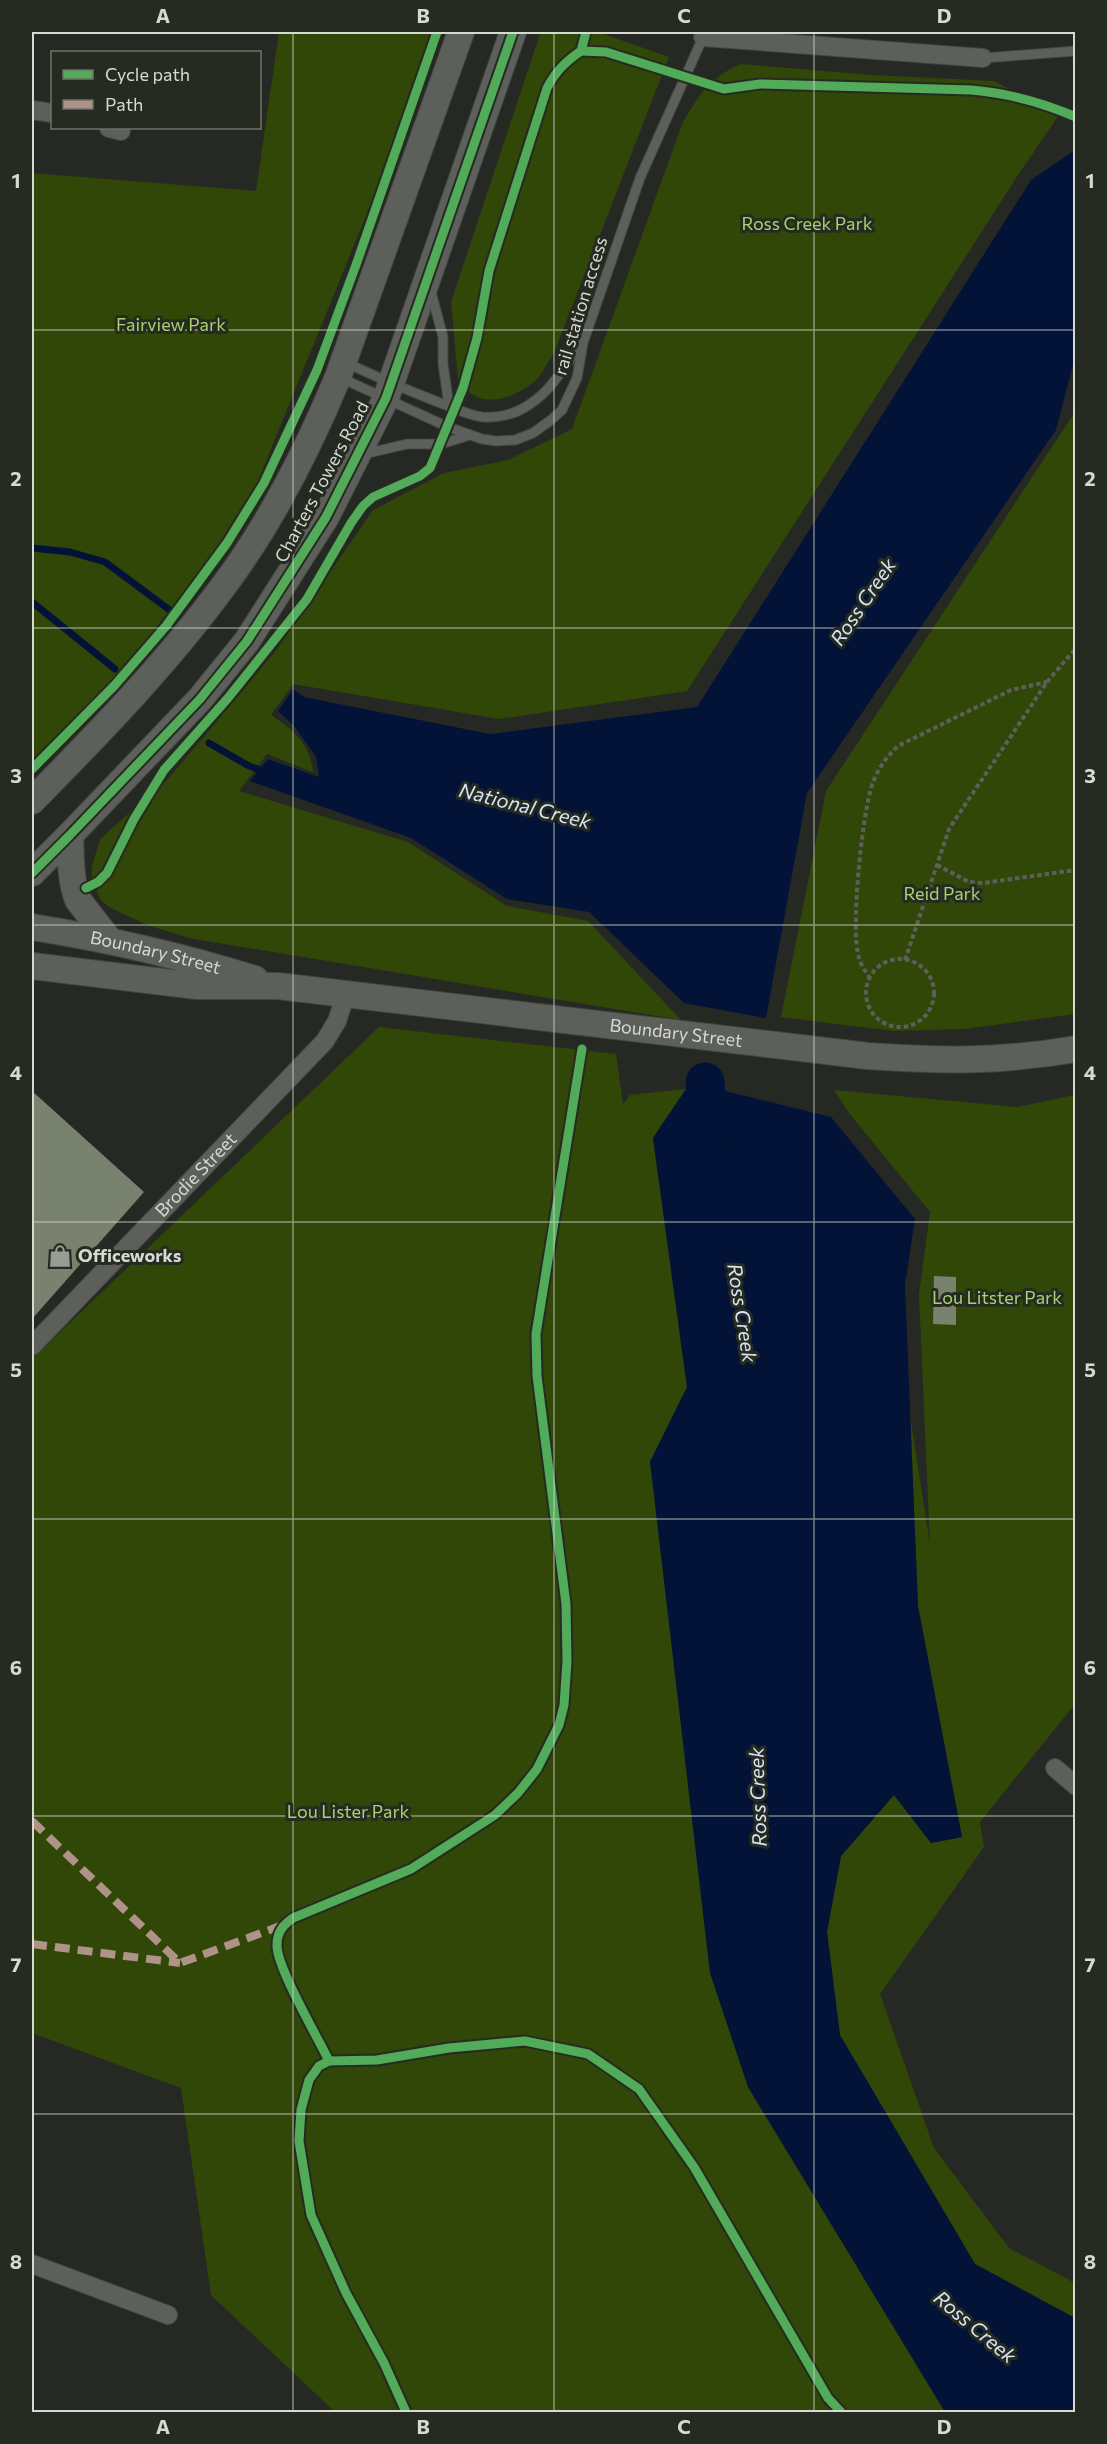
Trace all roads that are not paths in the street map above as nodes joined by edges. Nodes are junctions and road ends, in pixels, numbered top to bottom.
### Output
1 (461, 32) edge
2 (513, 32) edge
3 (704, 34) edge
4 (1076, 51) edge
5 (983, 58) joint
6 (32, 110) edge
7 (51, 113) edge
8 (428, 277) junction
9 (583, 344) junction
10 (341, 369) junction
11 (388, 391) junction
12 (449, 406) junction
13 (470, 435) junction
14 (358, 456) junction
15 (32, 801) edge
16 (70, 835) junction
17 (32, 873) edge
18 (32, 927) edge
19 (110, 941) junction
20 (32, 966) edge
21 (278, 986) junction
22 (346, 994) junction
23 (1076, 1049) edge
24 (32, 1346) edge
25 (1054, 1768) dead end
26 (1076, 1786) edge
27 (32, 2264) edge
28 (168, 2315) dead end

1 - 10 main road, Charters Towers Road
2 - 8 main road, Charters Towers Road
3 - 5 street
3 - 9 lane, rail station access
4 - 5 lane
6 - 7 street
8 - 11 main road, Charters Towers Road
8 - 12 lane
9 - 12 lane
9 - 13 lane, rail station access
10 - 11 lane
10 - 11 lane
10 - 15 main road, Charters Towers Road
11 - 12 lane
11 - 13 lane, rail station access
11 - 14 main road, Charters Towers Road
13 - 14 lane
14 - 16 main road, Charters Towers Road
16 - 17 main road, Charters Towers Road
16 - 19 main road
18 - 19 main road, Boundary Street
19 - 21 main road, Boundary Street
20 - 21 main road, Boundary Street
21 - 22 main road, Boundary Street
22 - 23 main road, Boundary Street
22 - 24 street, Brodie Street
25 - 26 street
27 - 28 street

